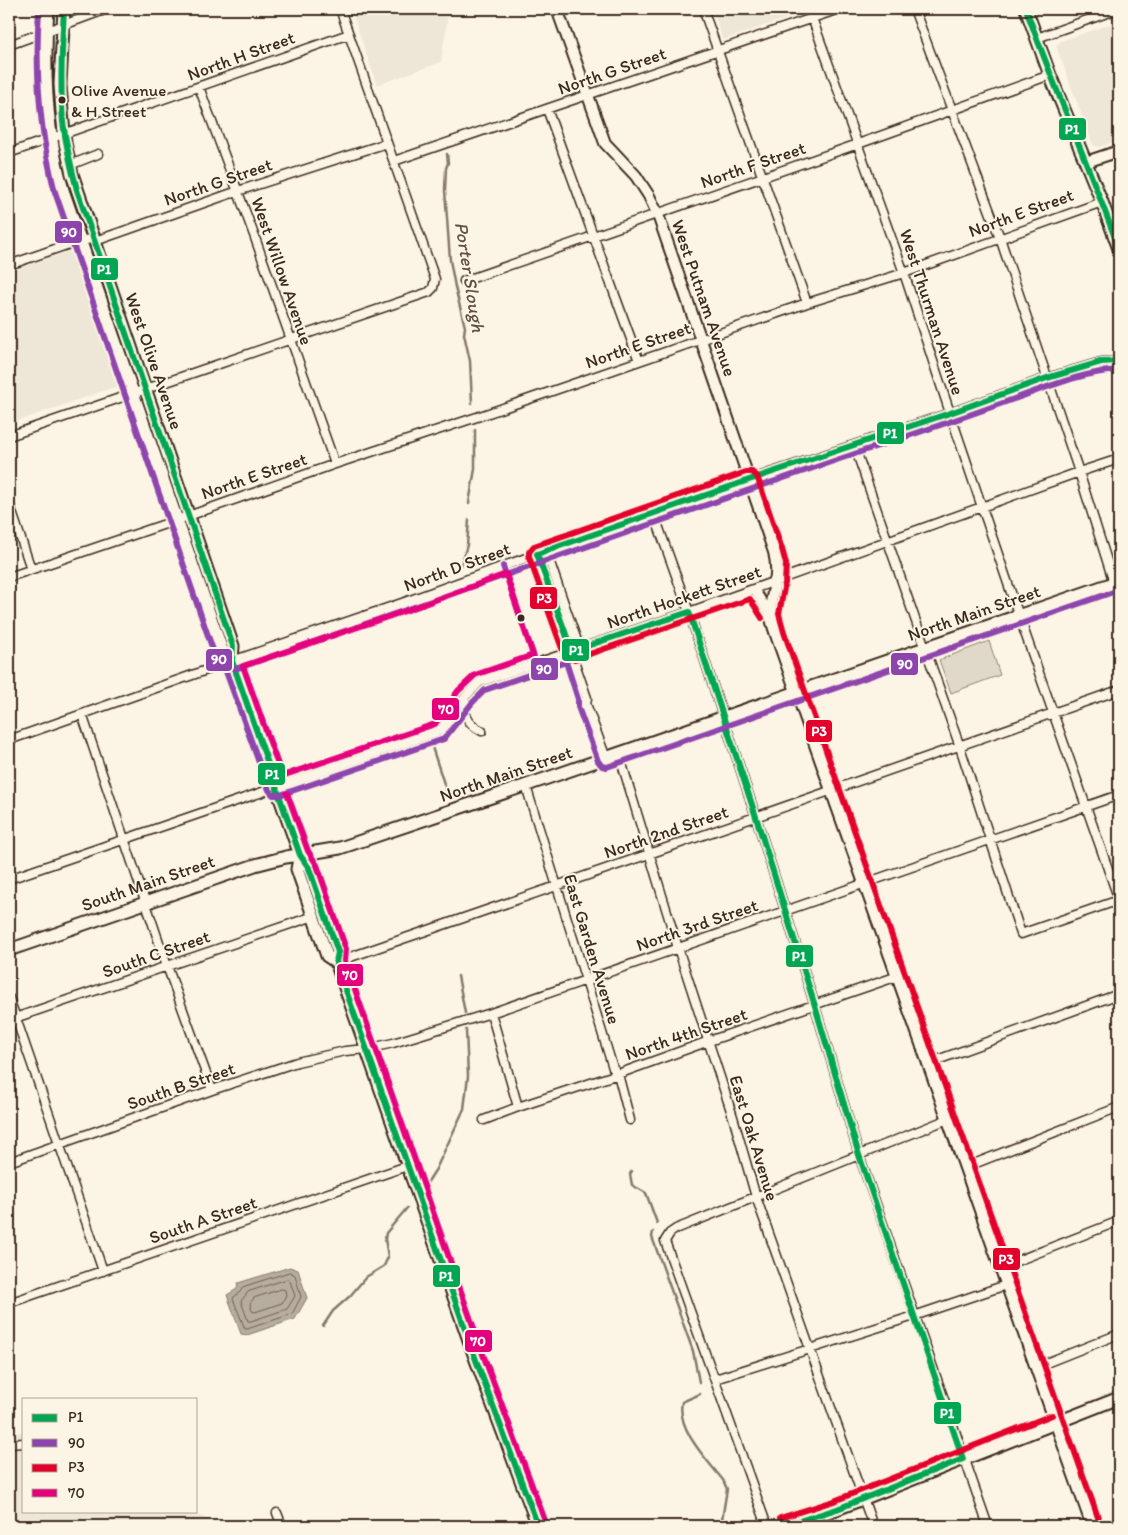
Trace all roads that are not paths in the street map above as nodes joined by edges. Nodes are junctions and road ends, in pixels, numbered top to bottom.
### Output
1 (48, 9) edge
2 (64, 9) edge
3 (107, 9) edge
4 (340, 9) edge
5 (557, 9) edge
6 (703, 9) edge
7 (839, 9) edge
8 (914, 9) edge
9 (1026, 9) edge
10 (1118, 9) edge
11 (812, 18) junction
12 (55, 28) junction
13 (349, 34) junction
14 (1037, 38) junction
15 (9, 45) edge
16 (718, 50) junction
17 (1050, 75) junction
18 (199, 87) junction
19 (588, 95) junction
20 (547, 109) junction
21 (951, 111) junction
22 (58, 136) junction
23 (387, 143) junction
24 (858, 144) junction
25 (1119, 151) edge
26 (9, 153) edge
27 (98, 154) dead end
28 (394, 161) junction
29 (1086, 162) junction
30 (70, 165) junction
31 (762, 177) junction
32 (238, 191) junction
33 (1102, 202) junction
34 (658, 215) junction
35 (594, 236) junction
36 (1000, 238) junction
37 (87, 240) junction
38 (1119, 249) edge
39 (9, 265) edge
40 (904, 273) junction
41 (464, 281) dead end
42 (100, 298) junction
43 (807, 303) junction
44 (124, 326) junction
45 (290, 338) junction
46 (702, 340) junction
47 (639, 361) junction
48 (1119, 361) edge
49 (1047, 378) junction
50 (146, 390) junction
51 (134, 394) junction
52 (950, 413) junction
53 (9, 436) edge
54 (854, 445) junction
55 (1119, 459) edge
56 (335, 464) junction
57 (1079, 472) junction
58 (749, 480) junction
59 (9, 503) edge
60 (983, 507) junction
61 (654, 514) junction
62 (183, 518) junction
63 (887, 541) junction
64 (546, 551) junction
65 (537, 554) junction
66 (31, 569) junction
67 (9, 577) edge
68 (776, 581) junction
69 (1117, 582) edge
70 (754, 589) junction
71 (1119, 599) edge
72 (688, 612) junction
73 (770, 614) junction
74 (1019, 616) junction
75 (924, 649) junction
76 (572, 651) junction
77 (232, 661) junction
78 (1119, 690) edge
79 (796, 693) junction
80 (464, 698) junction
81 (1052, 713) junction
82 (82, 714) junction
83 (724, 717) junction
84 (482, 731) dead end
85 (9, 740) edge
86 (960, 747) junction
87 (618, 754) junction
88 (606, 758) junction
89 (526, 786) junction
90 (277, 787) junction
91 (831, 791) junction
92 (1119, 795) edge
93 (1085, 806) junction
94 (756, 817) junction
95 (123, 838) junction
96 (989, 840) junction
97 (649, 854) junction
98 (300, 855) junction
99 (9, 879) edge
100 (865, 883) junction
101 (556, 885) junction
102 (1119, 900) edge
103 (146, 903) junction
104 (785, 910) junction
105 (314, 916) junction
106 (678, 948) junction
107 (9, 950) edge
108 (336, 962) junction
109 (167, 966) junction
110 (898, 976) junction
111 (586, 980) junction
112 (1119, 994) edge
113 (9, 998) edge
114 (815, 1006) junction
115 (491, 1013) junction
116 (12, 1018) edge
117 (709, 1041) junction
118 (367, 1049) junction
119 (929, 1063) junction
120 (618, 1074) junction
121 (212, 1090) junction
122 (518, 1107) junction
123 (1119, 1107) edge
124 (948, 1119) junction
125 (484, 1120) dead end
126 (630, 1120) dead end
127 (59, 1145) junction
128 (859, 1155) junction
129 (9, 1162) edge
130 (407, 1166) junction
131 (966, 1167) junction
132 (756, 1197) junction
133 (1119, 1221) edge
134 (999, 1268) junction
135 (103, 1271) junction
136 (1006, 1285) junction
137 (9, 1303) edge
138 (914, 1316) junction
139 (1119, 1334) edge
140 (811, 1348) junction
141 (1036, 1367) junction
142 (715, 1379) junction
143 (1119, 1398) edge
144 (1055, 1423) junction
145 (22, 1442) edge
146 (9, 1444) edge
147 (963, 1459) junction
148 (863, 1498) junction
149 (277, 1513) dead end
150 (282, 1526) edge
151 (538, 1526) edge
152 (767, 1526) edge
153 (783, 1526) edge
154 (873, 1526) edge
155 (988, 1526) edge
156 (1092, 1526) edge

1 - 12 main road, West Olive Avenue
2 - 12 main road, West Olive Avenue
3 - 12 street
4 - 13 street
5 - 19 street, West Putnam Avenue
6 - 16 street
7 - 11 street, North G Street
8 - 21 street
9 - 14 main road
10 - 14 street
11 - 16 street, North G Street
11 - 24 street, West Thurman Avenue
12 - 15 street
12 - 22 main road, West Olive Avenue
12 - 22 main road, West Olive Avenue
13 - 18 street, North H Street
13 - 23 street
14 - 17 main road
16 - 19 street, North G Street
16 - 31 street
17 - 21 street, North F Street
17 - 29 main road
18 - 22 street, North H Street
18 - 32 street, West Willow Avenue
19 - 20 street, North G Street
19 - 34 street, West Putnam Avenue
20 - 28 street, North G Street
20 - 35 street
21 - 24 street, North F Street
21 - 36 street
22 - 26 street, North H Street
22 - 30 main road, West Olive Avenue
22 - 37 main road, West Olive Avenue
23 - 28 street
23 - 32 street, North G Street
24 - 31 street, North F Street
24 - 40 street, West Thurman Avenue
25 - 29 street
27 - 30 street
28 - 45 street
29 - 33 main road
30 - 37 main road, West Olive Avenue
31 - 34 street, North F Street
31 - 43 street
32 - 37 street, North G Street
32 - 45 street, West Willow Avenue
33 - 36 street, North E Street
33 - 38 main road
34 - 35 street, North F Street
34 - 46 street, West Putnam Avenue
35 - 41 street, North F Street
35 - 47 street
36 - 40 street, North E Street
36 - 49 street
37 - 39 street, North G Street
37 - 42 main road, West Olive Avenue
37 - 44 main road, West Olive Avenue
40 - 43 street, North E Street
40 - 52 street, West Thurman Avenue
42 - 44 main road
42 - 51 main road, West Olive Avenue
43 - 46 street, North E Street
44 - 50 main road, West Olive Avenue
45 - 50 street
45 - 56 street, West Willow Avenue
46 - 47 street, North E Street
46 - 58 street, West Putnam Avenue
47 - 56 street, North E Street
48 - 49 street, North D Street
49 - 52 street, North D Street
49 - 57 street
50 - 51 street
50 - 62 main road, West Olive Avenue
51 - 53 street
51 - 62 main road, West Olive Avenue
52 - 54 street, North D Street
52 - 60 street, West Thurman Avenue
54 - 58 street, North D Street
54 - 63 street
55 - 57 street, North Hockett Street
56 - 62 street, North E Street
57 - 60 street, North Hockett Street
57 - 69 street
58 - 61 street, North D Street
58 - 68 street, West Putnam Avenue
59 - 66 street
60 - 63 street, North Hockett Street
60 - 74 street, West Thurman Avenue
61 - 64 street, North D Street
61 - 72 street
62 - 66 street, North E Street
62 - 77 main road, West Olive Avenue
63 - 68 street, North Hockett Street
63 - 75 street
64 - 65 street, North D Street
64 - 76 street
65 - 76 street
65 - 77 street, North D Street
66 - 67 street, North E Street
68 - 70 street, North Hockett Street
68 - 73 street, West Putnam Avenue
69 - 71 street
69 - 74 main road, North Main Street
70 - 72 street, North Hockett Street
70 - 73 street, West Putnam Avenue
72 - 76 street, North Hockett Street
72 - 83 street
73 - 79 street, West Putnam Avenue
74 - 75 main road, North Main Street
74 - 81 street, West Thurman Avenue
75 - 79 main road, North Main Street
75 - 86 street
76 - 80 street, North Hockett Street
76 - 88 street
77 - 82 street, North D Street
77 - 90 main road, West Olive Avenue
78 - 81 street, North 2nd Street
79 - 83 main road, North Main Street
79 - 91 street, West Putnam Avenue
80 - 84 street
80 - 90 street, North Hockett Street
81 - 86 street, North 2nd Street
81 - 93 street, West Thurman Avenue
82 - 85 street, North D Street
82 - 95 street
83 - 87 main road, North Main Street
83 - 94 street
86 - 91 street, North 2nd Street
86 - 96 street
87 - 88 main road, North Main Street
87 - 97 street, East Oak Avenue
88 - 89 main road, North Main Street
89 - 98 main road, North Main Street
89 - 101 street, East Garden Avenue
90 - 95 street, North Hockett Street
90 - 98 main road, West Olive Avenue
91 - 94 street, North 2nd Street
91 - 100 street, West Putnam Avenue
92 - 93 street, North 3rd Street
93 - 96 street, North 3rd Street
93 - 102 street, West Thurman Avenue
94 - 97 street, North 2nd Street
94 - 104 street
95 - 99 street, North Hockett Street
95 - 103 street
96 - 100 street, North 3rd Street
96 - 102 street
97 - 101 street, North 2nd Street
97 - 106 street, East Oak Avenue
98 - 103 main road, South Main Street
98 - 105 main road
98 - 108 main road
100 - 104 street, North 3rd Street
100 - 110 street, West Putnam Avenue
101 - 108 street, North 2nd Street
101 - 111 street, East Garden Avenue
103 - 107 main road, South Main Street
103 - 109 street
104 - 106 street, North 3rd Street
104 - 114 street
105 - 108 main road
105 - 109 street, South C Street
106 - 111 street, North 3rd Street
106 - 117 street, East Oak Avenue
108 - 118 main road
109 - 116 street, South C Street
109 - 121 street
110 - 114 street, North 4th Street
110 - 119 street, West Putnam Avenue
111 - 115 street, North 3rd Street
111 - 120 street, East Garden Avenue
112 - 119 street
113 - 116 street
114 - 117 street, North 4th Street
114 - 128 street
115 - 118 street, North 3rd Street
115 - 122 street
116 - 127 street
117 - 120 street, North 4th Street
117 - 132 street, East Oak Avenue
118 - 121 street, South B Street
118 - 130 main road
119 - 124 street, West Putnam Avenue
120 - 122 street, North 4th Street
120 - 126 street, East Garden Avenue
121 - 127 street, South B Street
122 - 125 street, North 4th Street
123 - 131 street
124 - 128 street
124 - 131 street, West Putnam Avenue
127 - 129 street, South B Street
127 - 135 street
128 - 132 street
128 - 138 street
130 - 135 street, South A Street
130 - 151 main road
131 - 134 street, West Putnam Avenue
132 - 140 street, East Oak Avenue
132 - 142 street
133 - 134 street
134 - 136 street, West Putnam Avenue
135 - 137 street, South A Street
136 - 138 street
136 - 141 street, West Putnam Avenue
138 - 140 street
138 - 147 street
139 - 141 street
140 - 142 street
140 - 148 street, East Oak Avenue
141 - 144 street, West Putnam Avenue
142 - 152 street
143 - 144 main road
144 - 147 main road
144 - 156 street, West Putnam Avenue
145 - 146 street
147 - 148 main road
147 - 155 street
148 - 153 main road
148 - 154 street, East Oak Avenue
149 - 150 street

